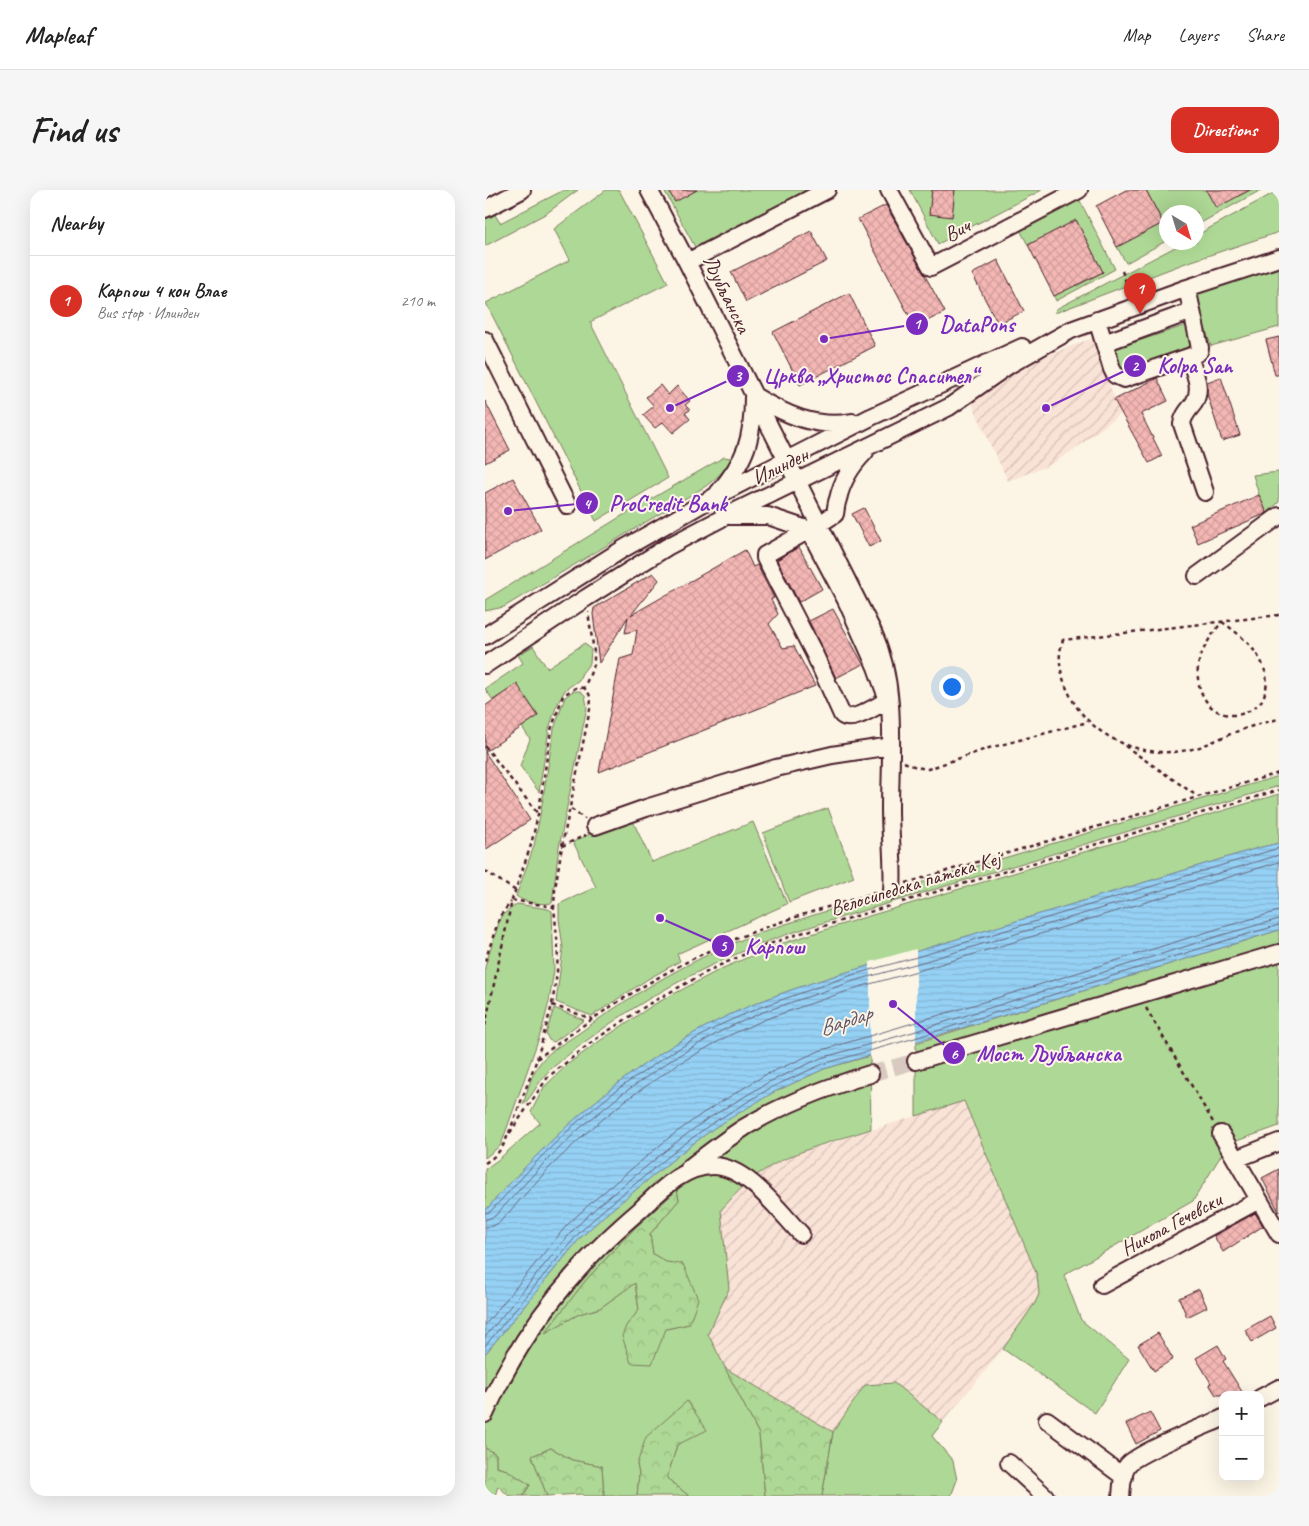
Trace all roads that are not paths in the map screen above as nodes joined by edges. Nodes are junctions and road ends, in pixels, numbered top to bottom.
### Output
1 (522, 190) edge
2 (649, 190) edge
3 (827, 190) edge
4 (889, 190) edge
5 (1079, 190) edge
6 (485, 209) edge
7 (1279, 258) edge
8 (687, 262) junction
9 (1187, 288) junction
10 (1192, 311) junction
11 (1097, 320) junction
12 (1071, 330) junction
13 (485, 340) edge
14 (1103, 343) junction
15 (1189, 357) junction
16 (753, 394) junction
17 (871, 417) junction
18 (872, 445) junction
19 (786, 459) junction
20 (797, 482) junction
21 (1205, 492) dead end
22 (714, 498) junction
23 (569, 506) dead end
24 (726, 516) junction
25 (1279, 516) edge
26 (813, 528) junction
27 (1197, 576) dead end
28 (514, 617) junction
29 (485, 624) edge
30 (485, 636) edge
31 (485, 664) edge
32 (891, 746) junction
33 (595, 826) dead end
34 (892, 891) dead end
35 (1279, 953) edge
36 (916, 1061) tunnel mouth
37 (870, 1074) tunnel mouth
38 (1221, 1134) road end
39 (1279, 1142) edge
40 (1236, 1159) junction
41 (677, 1178) junction
42 (1269, 1208) edge
43 (801, 1234) dead end
44 (1279, 1234) edge
45 (1102, 1285) dead end
46 (1279, 1388) edge
47 (1264, 1396) edge
48 (485, 1414) edge
49 (1047, 1420) dead end
50 (1219, 1420) edge
51 (1009, 1463) dead end
52 (1124, 1477) junction
53 (1045, 1496) edge
54 (1121, 1496) edge

1 - 6 street
2 - 8 street, Љубљанска
3 - 8 street
4 - 5 street, Вич
7 - 9 street, Илинден
8 - 16 street, Љубљанска
9 - 10 street
9 - 11 street, Илинден
10 - 14 street
10 - 15 street
11 - 12 street, Илинден
11 - 14 street
12 - 17 street, Илинден
12 - 18 street, Илинден
13 - 23 street
14 - 15 street
15 - 21 street
16 - 17 street
16 - 19 street, Љубљанска
16 - 22 street
17 - 19 street, Илинден
18 - 20 street, Илинден
18 - 26 street
19 - 20 street, Љубљанска
19 - 22 street, Илинден
20 - 24 street, Илинден
20 - 26 street, Љубљанска
22 - 28 street, Илинден
24 - 26 street
24 - 31 street, Илинден
25 - 27 street
26 - 26 street
26 - 32 street
28 - 29 street
28 - 30 street, Илинден
32 - 33 street
32 - 34 street
35 - 36 street
37 - 41 street
38 - 40 street
39 - 40 street
40 - 42 street
41 - 43 street
41 - 48 street
42 - 44 street
42 - 45 street, Никола Гечевски
46 - 47 street
49 - 52 street
50 - 52 street
51 - 53 street
52 - 54 street

